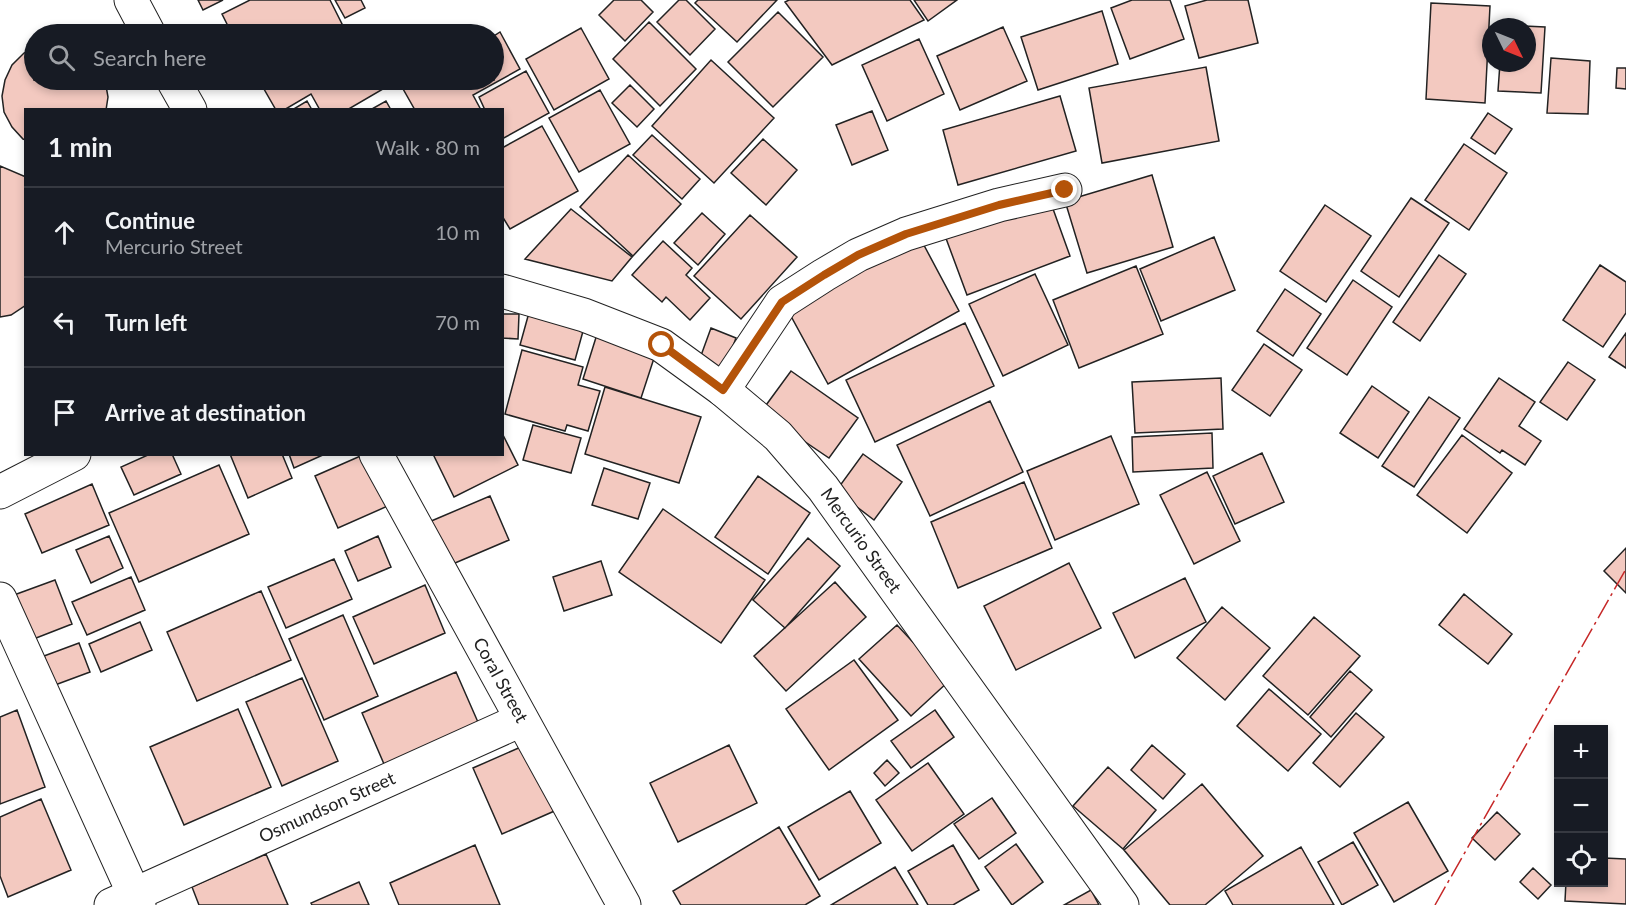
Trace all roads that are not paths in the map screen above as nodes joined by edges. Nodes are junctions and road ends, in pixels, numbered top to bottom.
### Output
1 (130, 0) edge
2 (143, 24) edge
3 (179, 90) edge
4 (189, 108) edge
5 (1065, 190) dead end
6 (504, 292) edge
7 (723, 390) junction
8 (70, 456) edge
9 (377, 456) edge
10 (0, 492) edge
11 (0, 599) edge
12 (521, 720) junction
13 (128, 902) edge
14 (621, 904) edge
15 (1122, 905) edge

1 - 2 street
3 - 4 street
5 - 7 street
6 - 7 street, Mercurio Street
7 - 15 street, Mercurio Street
8 - 10 street
9 - 12 street, Coral Street
11 - 13 street, Osmundson Street
12 - 13 street, Osmundson Street
12 - 14 street, Coral Street

